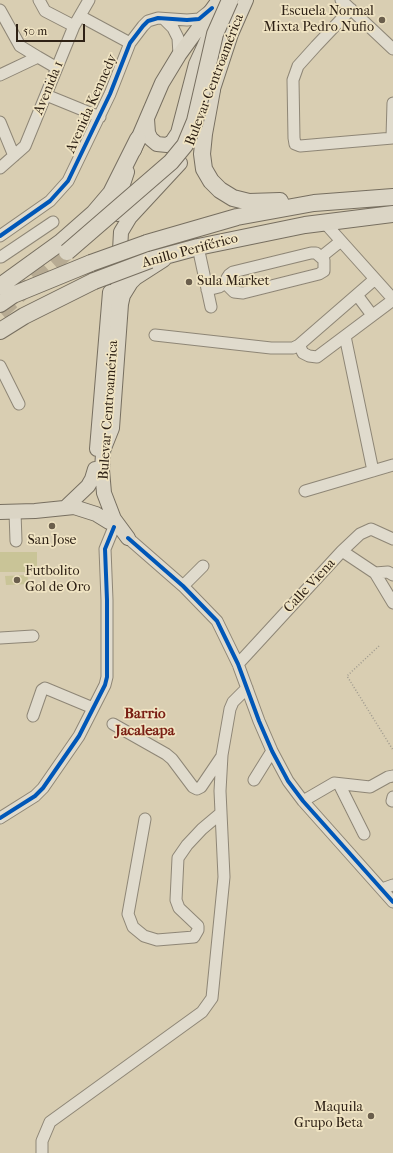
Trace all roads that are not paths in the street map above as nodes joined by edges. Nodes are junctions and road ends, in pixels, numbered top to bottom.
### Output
1 (39, 0) edge
2 (89, 0) edge
3 (236, 0) edge
4 (246, 0) edge
5 (341, 0) edge
6 (218, 2) edge
7 (351, 9) junction
8 (0, 10) edge
9 (80, 16) junction
10 (164, 19) junction
11 (74, 26) junction
12 (130, 43) junction
13 (393, 49) edge
14 (179, 55) junction
15 (38, 57) junction
16 (57, 68) junction
17 (0, 75) edge
18 (212, 90) junction
19 (46, 95) junction
20 (393, 103) edge
21 (100, 117) junction
22 (147, 119) junction
23 (0, 122) edge
24 (392, 137) edge
25 (138, 139) junction
26 (14, 156) junction
27 (0, 168) edge
28 (393, 197) edge
29 (314, 203) junction
30 (393, 214) edge
31 (53, 222) dead end
32 (324, 222) junction
33 (0, 235) edge
34 (341, 241) junction
35 (198, 247) junction
36 (67, 252) tunnel mouth
37 (169, 255) junction
38 (321, 257) junction
39 (0, 258) edge
40 (376, 279) junction
41 (227, 282) junction
42 (0, 286) edge
43 (207, 290) junction
44 (357, 295) junction
45 (393, 299) edge
46 (0, 304) edge
47 (211, 307) dead end
48 (372, 315) junction
49 (0, 331) edge
50 (156, 335) dead end
51 (345, 336) junction
52 (299, 345) junction
53 (0, 366) edge
54 (18, 404) dead end
55 (103, 448) junction
56 (393, 466) edge
57 (95, 469) junction
58 (373, 471) junction
59 (305, 491) dead end
60 (66, 507) junction
61 (0, 512) edge
62 (15, 512) junction
63 (112, 524) junction
64 (128, 538) junction
65 (393, 538) edge
66 (16, 541) dead end
67 (342, 551) junction
68 (203, 566) dead end
69 (375, 572) junction
70 (393, 574) edge
71 (183, 586) junction
72 (393, 603) edge
73 (33, 636) dead end
74 (0, 638) edge
75 (238, 664) junction
76 (247, 688) junction
77 (93, 708) junction
78 (33, 716) dead end
79 (112, 724) dead end
80 (272, 751) junction
81 (222, 755) junction
82 (393, 776) edge
83 (254, 780) dead end
84 (339, 784) junction
85 (303, 801) junction
86 (221, 813) junction
87 (0, 818) edge
88 (144, 819) dead end
89 (364, 834) dead end
90 (393, 885) edge
91 (382, 889) junction
92 (393, 902) edge
93 (42, 1153) edge

1 - 11 street
2 - 9 street, Avenida 1
3 - 22 main road
4 - 18 main road, Bulevar Centroamérica
5 - 7 street
6 - 10 street, Avenida Kennedy
6 - 14 main road, Bulevar Centroamérica
6 - 36 highway, bridge
7 - 13 street
7 - 24 street
8 - 15 street
9 - 11 street, Avenida 1
9 - 12 street
10 - 12 street, Avenida Kennedy
10 - 14 street
11 - 16 street, Avenida 1
12 - 21 street, Avenida Kennedy
14 - 22 main road, Bulevar Centroamérica
15 - 16 street
15 - 17 street
16 - 19 street, Avenida 1
18 - 29 highway
18 - 55 main road, Bulevar Centroamérica
19 - 21 street
19 - 26 street, Avenida 1
20 - 24 street
21 - 33 street, Avenida Kennedy
22 - 25 main road, Bulevar Centroamérica
23 - 26 street
25 - 42 highway
25 - 57 main road, Bulevar Centroamérica
26 - 27 street, Avenida 1
28 - 29 highway, Anillo Periférico
29 - 46 highway, Anillo Periférico, bridge
30 - 32 highway, Anillo Periférico
31 - 39 street
32 - 34 street
32 - 35 highway, Anillo Periférico
33 - 39 street
34 - 38 street
34 - 40 street
35 - 37 highway, Anillo Periférico
35 - 43 street
37 - 49 highway, Anillo Periférico, bridge
37 - 55 highway
38 - 41 street
38 - 41 street
40 - 44 street
40 - 45 street
41 - 43 street
43 - 47 street
44 - 48 street
44 - 52 street
45 - 48 street
48 - 51 street
50 - 52 street
51 - 52 street
51 - 58 street
53 - 54 street
55 - 64 main road, Bulevar Centroamérica
56 - 58 street
57 - 60 main road
57 - 63 main road, Bulevar Centroamérica
58 - 59 street
60 - 62 main road
60 - 63 main road
61 - 62 main road
62 - 66 street
63 - 64 main road, Bulevar Centroamérica
63 - 77 street
64 - 71 street
65 - 67 street, Calle Viena
67 - 69 street
67 - 75 street, Calle Viena
68 - 71 street
69 - 70 street
69 - 72 street
71 - 75 street
73 - 74 street
75 - 76 street
76 - 80 street
76 - 81 street
77 - 78 street
77 - 87 street
79 - 81 street
80 - 83 street
80 - 85 street
81 - 86 street
82 - 84 street
84 - 85 street
84 - 89 street
85 - 91 street
86 - 88 street
86 - 93 street
90 - 91 street
91 - 92 street

